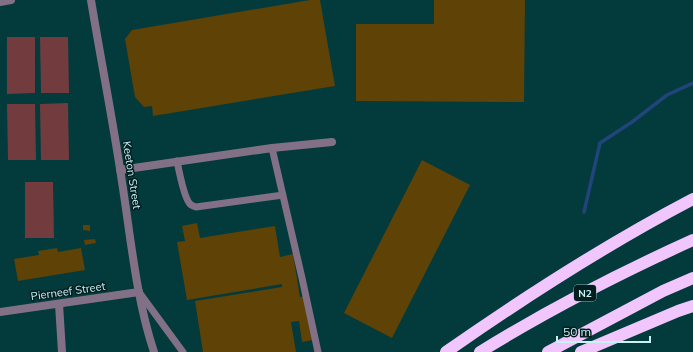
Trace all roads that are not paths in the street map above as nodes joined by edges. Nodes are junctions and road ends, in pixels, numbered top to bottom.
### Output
1 (11, 0) edge
2 (91, 0) edge
3 (0, 2) edge
4 (332, 142) dead end
5 (272, 148) junction
6 (177, 162) junction
7 (120, 170) junction
8 (283, 195) junction
9 (693, 199) edge
10 (693, 240) edge
11 (693, 278) edge
12 (139, 292) junction
13 (59, 304) junction
14 (693, 306) edge
15 (0, 312) edge
16 (62, 352) edge
17 (154, 352) edge
18 (183, 352) edge
19 (318, 352) edge
20 (446, 352) edge
21 (480, 352) edge
22 (548, 352) edge
23 (581, 352) edge

1 - 3 street
2 - 7 street, Keeton Street
4 - 5 street
5 - 6 street
5 - 8 lane
6 - 7 street
6 - 8 lane
7 - 12 street, Keeton Street
8 - 19 lane
9 - 20 highway
10 - 21 highway, N2
11 - 22 highway
12 - 13 street, Pierneef Street
12 - 17 street, Keeton Street
12 - 18 lane
13 - 15 street, Pierneef Street
13 - 16 street
14 - 23 highway

